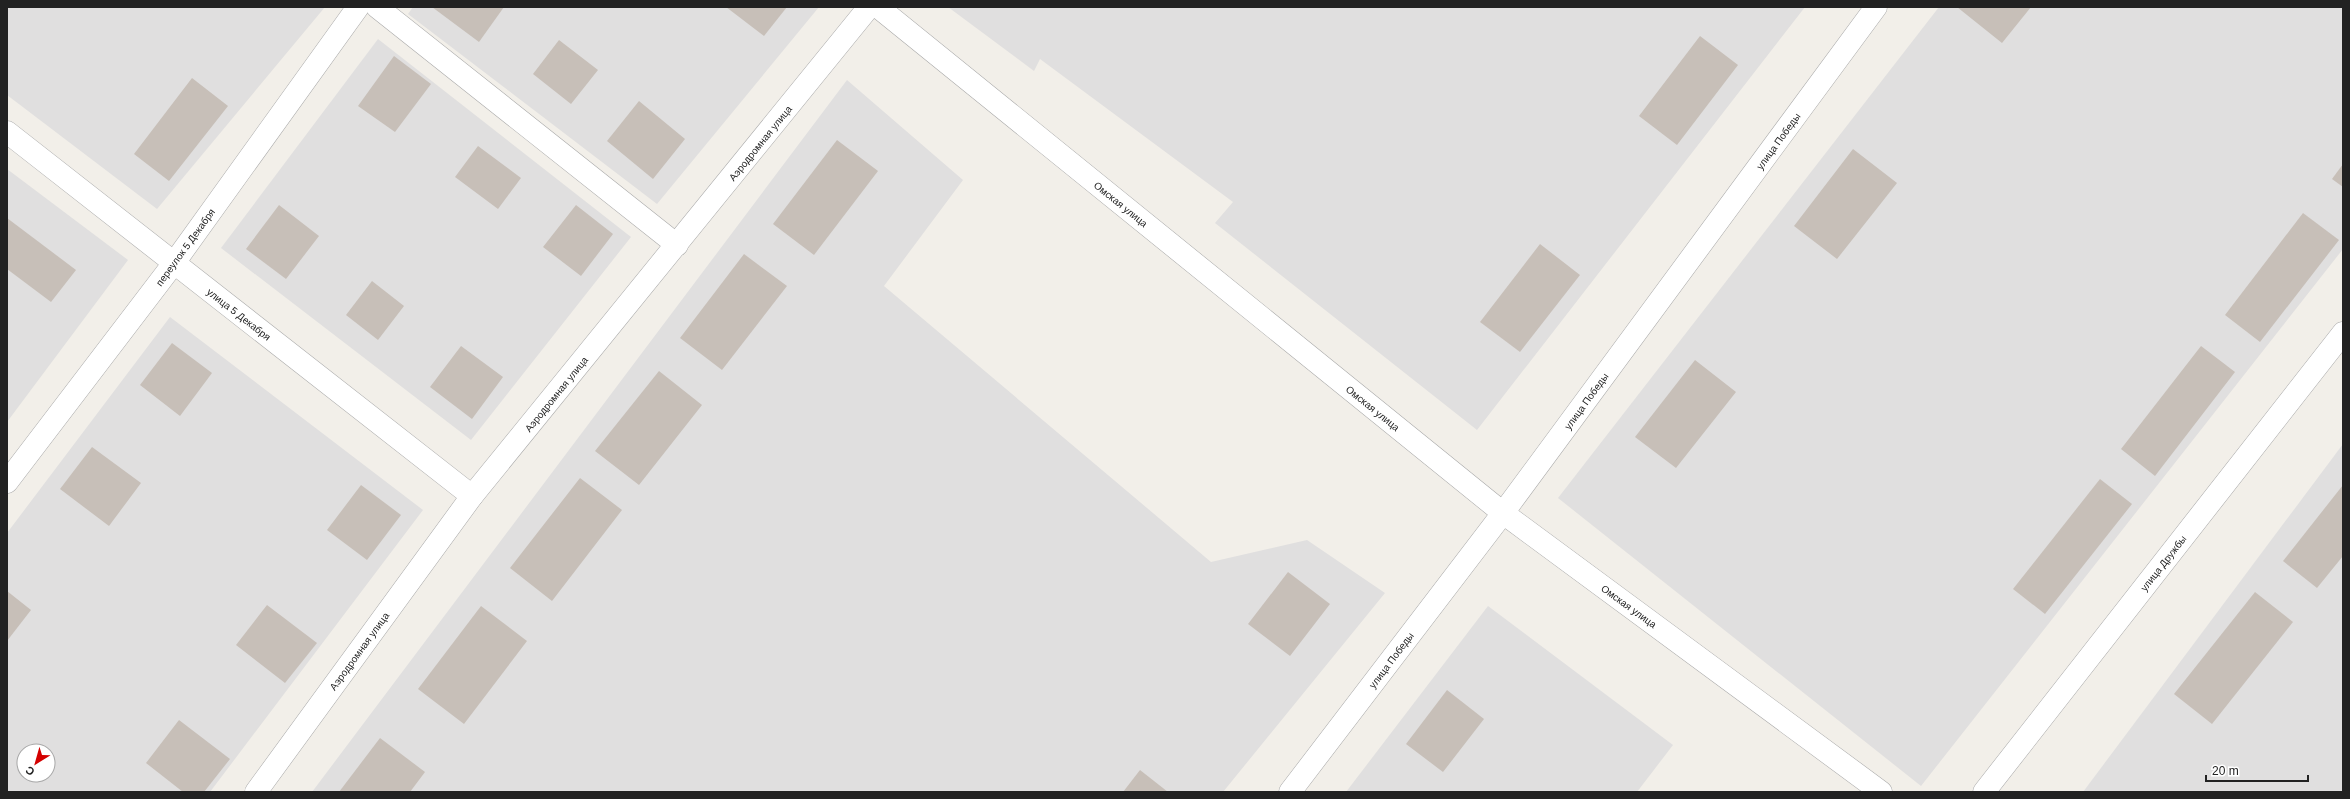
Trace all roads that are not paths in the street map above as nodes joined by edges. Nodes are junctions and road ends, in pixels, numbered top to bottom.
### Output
1 (358, 7) edge
2 (377, 7) edge
3 (869, 7) edge
4 (878, 7) edge
5 (1876, 7) edge
6 (7, 132) edge
7 (677, 245) junction
8 (174, 263) junction
9 (2343, 333) edge
10 (7, 482) edge
11 (472, 496) junction
12 (1503, 513) junction
13 (256, 792) edge
14 (1290, 792) edge
15 (1881, 792) edge
16 (1984, 792) edge

1 - 8 street, переулок 5 Декабря
2 - 7 street
3 - 7 street, Аэродромная улица
4 - 12 street, Омская улица
5 - 12 street, улица Победы
6 - 8 street, улица 5 Декабря
7 - 11 street, Аэродромная улица
8 - 10 street, переулок 5 Декабря
8 - 11 street, улица 5 Декабря
9 - 16 street, улица Дружбы
11 - 13 street, Аэродромная улица
12 - 14 street, улица Победы
12 - 15 street, Омская улица

